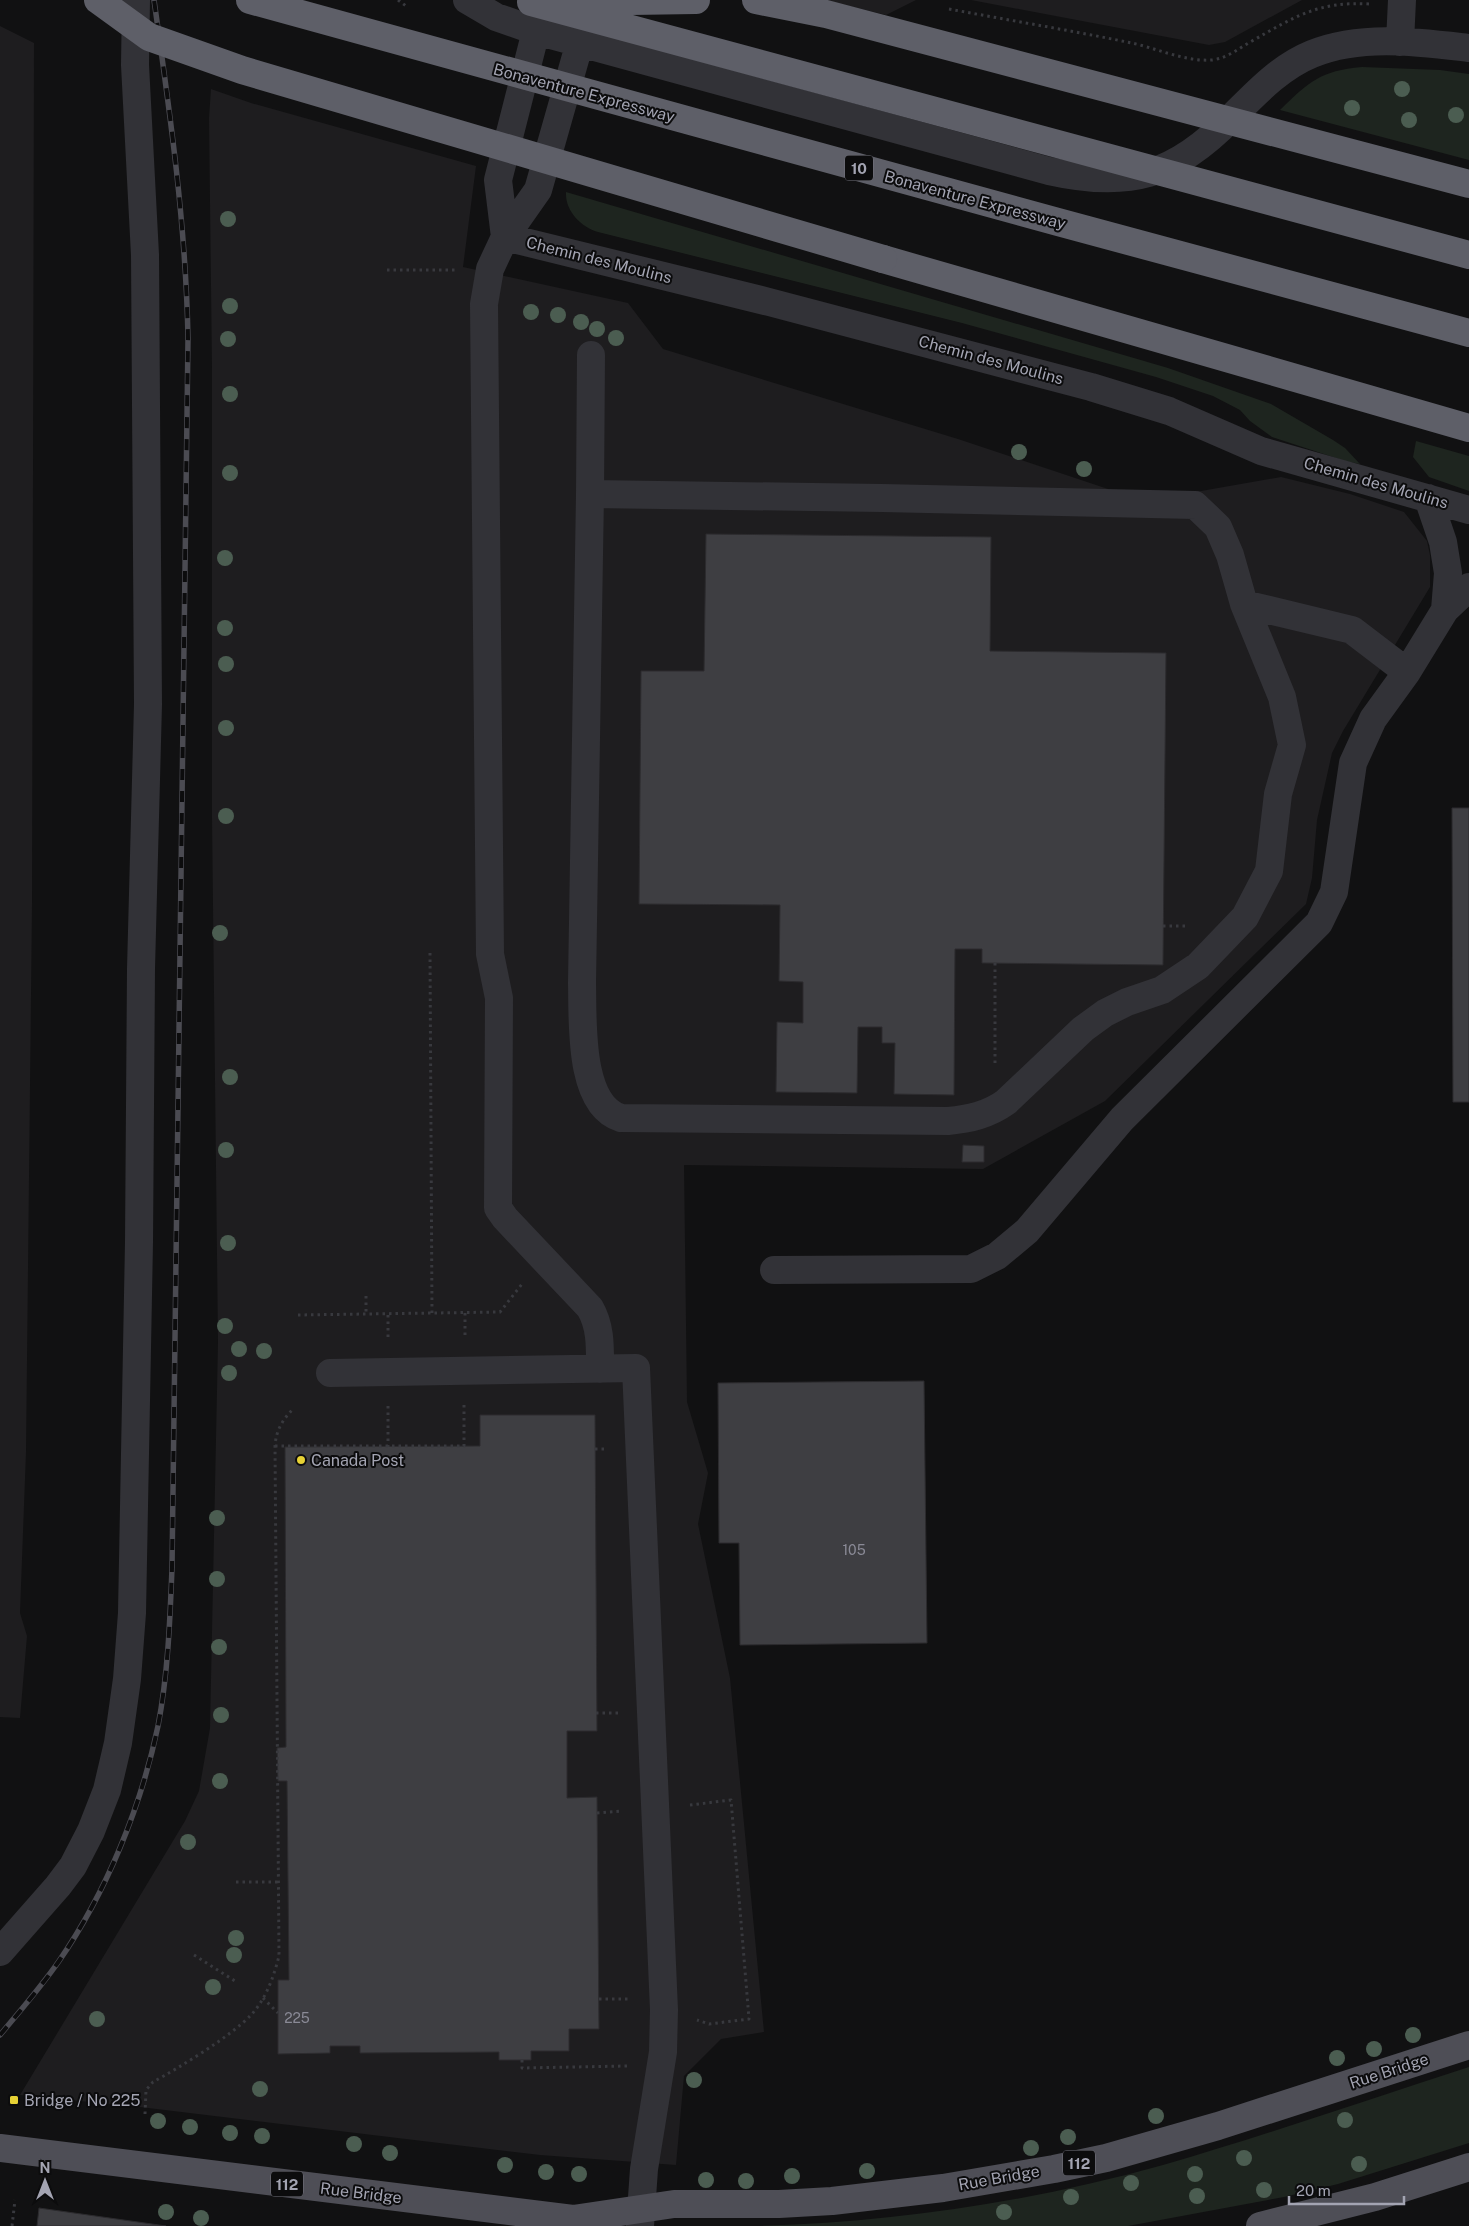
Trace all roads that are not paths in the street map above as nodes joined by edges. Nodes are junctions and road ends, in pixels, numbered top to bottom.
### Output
1 (98, 0) edge
2 (136, 0) edge
3 (250, 0) edge
4 (467, 0) edge
5 (696, 0) edge
6 (756, 0) edge
7 (1402, 0) edge
8 (527, 1) edge
9 (536, 31) junction
10 (580, 42) junction
11 (1400, 42) junction
12 (1469, 48) edge
13 (1469, 184) edge
14 (505, 237) junction
15 (1469, 255) edge
16 (1469, 333) edge
17 (591, 356) dead end
18 (1469, 428) edge
19 (590, 494) junction
20 (1428, 498) junction
21 (1469, 510) edge
22 (1469, 587) edge
23 (1244, 604) junction
24 (1445, 610) junction
25 (1407, 672) junction
26 (774, 1270) dead end
27 (600, 1369) junction
28 (330, 1372) dead end
29 (0, 1952) edge
30 (1469, 2045) edge
31 (0, 2148) edge
32 (1469, 2167) edge
33 (641, 2217) edge
34 (583, 2223) edge
35 (1260, 2226) edge

1 - 18 highway, bridge
2 - 29 street
3 - 16 highway, Bonaventure Expressway / 10, bridge
4 - 9 street
5 - 8 highway, bridge
6 - 13 highway, bridge
7 - 11 street
8 - 15 highway, bridge
9 - 10 street
9 - 14 street, Chemin des Moulins
10 - 11 street
10 - 14 street, Chemin des Moulins
11 - 12 street
14 - 20 street, Chemin des Moulins
14 - 27 street
17 - 19 street
19 - 23 street
19 - 23 street
20 - 21 street, Chemin des Moulins
20 - 24 street
22 - 24 street
23 - 25 street
24 - 25 street
25 - 26 street
27 - 28 street
27 - 33 street
30 - 33 main road, Rue Bridge / 112
31 - 34 main road, Rue Bridge / 112
32 - 35 main road
33 - 34 main road, Rue Bridge / 112

